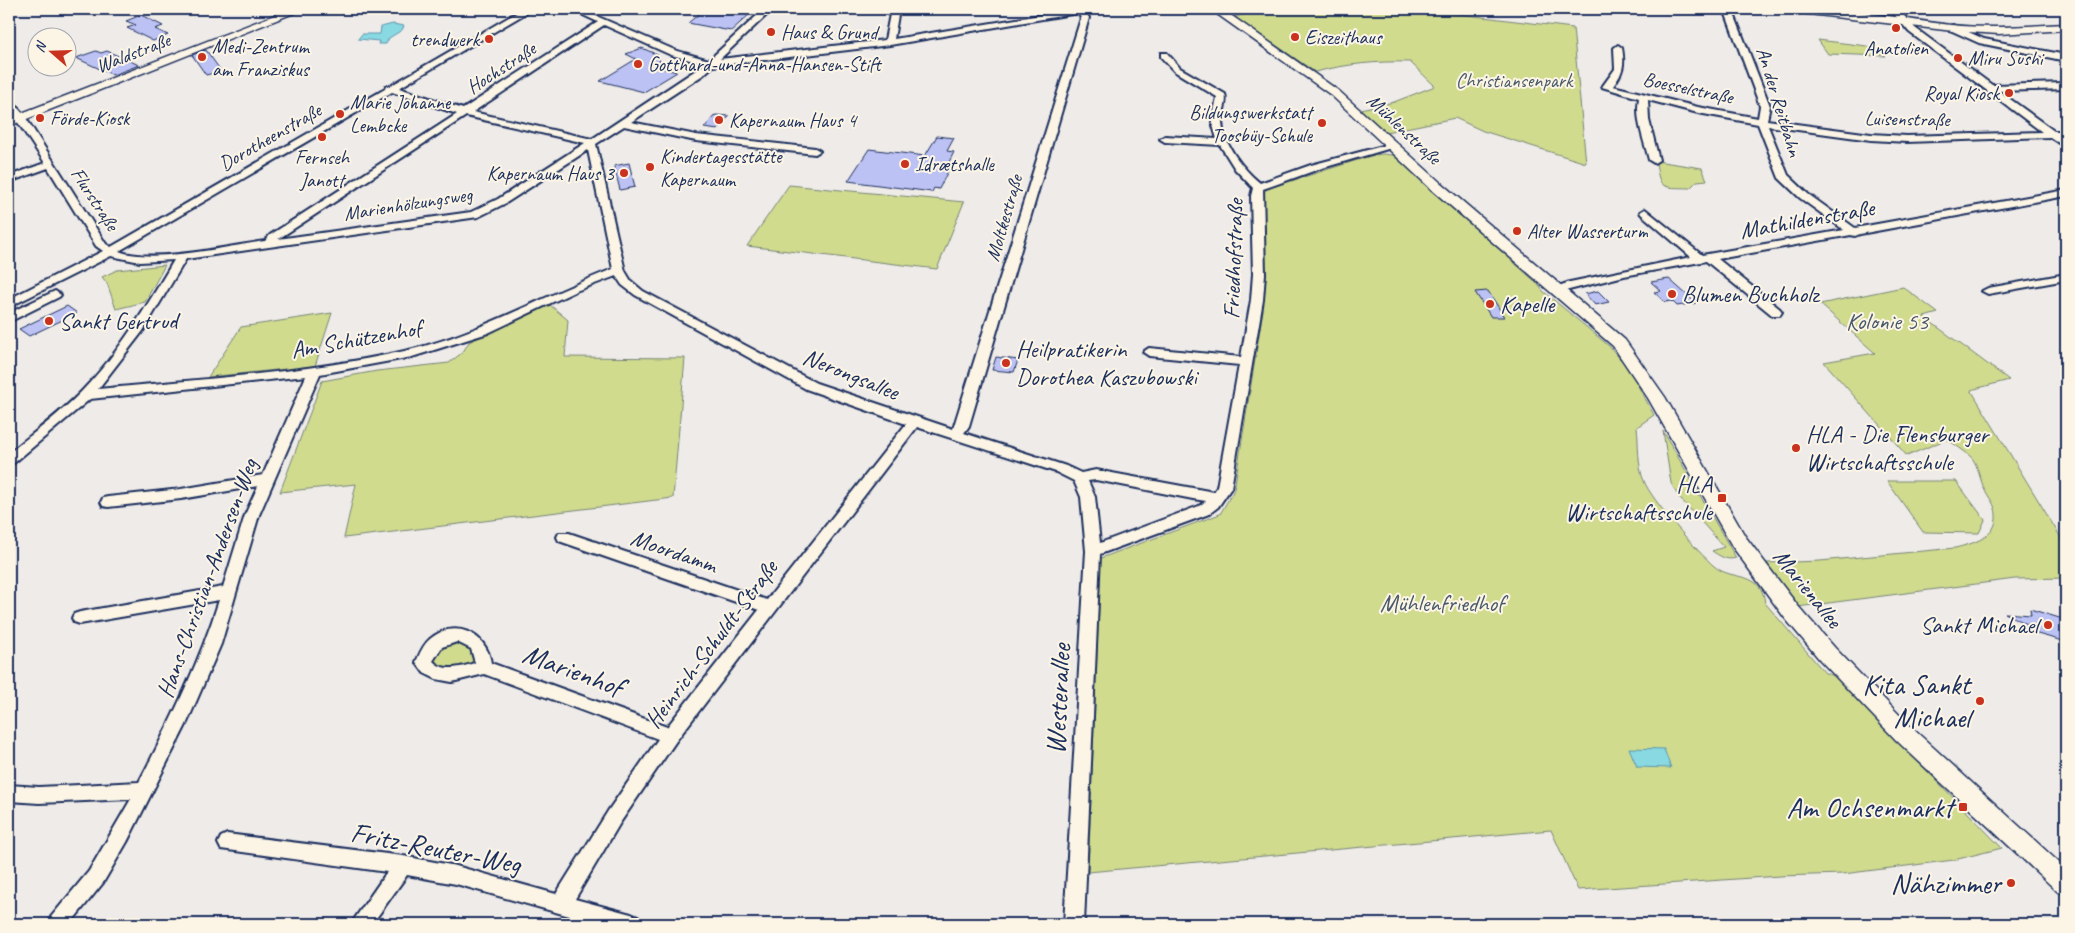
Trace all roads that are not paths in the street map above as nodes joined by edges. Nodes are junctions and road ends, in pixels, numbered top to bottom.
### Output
1 (299, 9) edge
2 (529, 9) edge
3 (574, 9) edge
4 (769, 9) edge
5 (895, 9) edge
6 (1215, 9) edge
7 (1728, 9) edge
8 (1792, 9) edge
9 (1894, 9) edge
10 (1085, 10) edge
11 (1849, 13) edge
12 (604, 22) junction
13 (1905, 24) junction
14 (2066, 27) edge
15 (1953, 28) junction
16 (890, 42) junction
17 (1618, 48) dead end
18 (1164, 54) dead end
19 (2066, 58) edge
20 (712, 64) junction
21 (2066, 86) edge
22 (389, 88) junction
23 (1990, 88) junction
24 (1644, 98) junction
25 (9, 103) edge
26 (464, 113) junction
27 (22, 117) junction
28 (9, 122) edge
29 (1762, 122) junction
30 (622, 123) junction
31 (2052, 134) junction
32 (2066, 134) edge
33 (1165, 139) dead end
34 (591, 142) junction
35 (1222, 142) junction
36 (2066, 145) edge
37 (1393, 146) junction
38 (815, 151) dead end
39 (1654, 160) dead end
40 (50, 164) junction
41 (9, 180) edge
42 (1258, 187) junction
43 (2066, 193) edge
44 (1645, 212) dead end
45 (1855, 233) junction
46 (268, 244) junction
47 (110, 252) junction
48 (182, 256) junction
49 (1705, 259) junction
50 (82, 268) joint
51 (619, 271) junction
52 (2066, 278) edge
53 (1557, 290) junction
54 (1988, 291) dead end
55 (55, 296) dead end
56 (9, 303) edge
57 (1776, 312) dead end
58 (9, 318) edge
59 (1149, 352) dead end
60 (1246, 362) junction
61 (315, 371) junction
62 (86, 395) junction
63 (914, 422) junction
64 (956, 435) junction
65 (9, 460) edge
66 (1080, 478) junction
67 (267, 479) junction
68 (1216, 497) junction
69 (108, 502) dead end
70 (564, 537) dead end
71 (1093, 551) junction
72 (228, 592) junction
73 (769, 607) junction
74 (80, 618) dead end
75 (484, 667) dead end
76 (670, 736) junction
77 (146, 790) junction
78 (9, 793) edge
79 (227, 843) dead end
80 (403, 865) junction
81 (2066, 883) edge
82 (561, 904) junction
83 (58, 924) edge
84 (361, 924) edge
85 (631, 924) edge
86 (1074, 924) edge

1 - 27 main road, Waldstraße
2 - 22 street, Dorotheenstraße
3 - 12 street
4 - 20 street, Marienhölzungsweg
5 - 16 street
6 - 37 main road, Mühlenstraße
7 - 29 street, An der Reitbahn
8 - 11 main road
9 - 13 street
10 - 16 street
10 - 64 street, Moltkestraße
11 - 13 main road
12 - 20 street
12 - 26 street, Hochstraße
13 - 15 main road
13 - 23 street
14 - 15 main road
15 - 19 street
16 - 20 street
17 - 24 street, Boesselstraße
18 - 35 street, Friedhofstraße
20 - 30 street, Marienhölzungsweg
21 - 23 street
22 - 26 street
22 - 47 street, Dorotheenstraße
23 - 31 street
24 - 29 street, Boesselstraße
24 - 39 street
25 - 27 street, Flurstraße
26 - 34 street
26 - 46 street, Hochstraße
27 - 28 main road, Waldstraße
27 - 40 street, Flurstraße
29 - 31 street, Luisenstraße
29 - 45 street, An der Reitbahn
30 - 34 street, Marienhölzungsweg
30 - 38 street
31 - 32 street, Luisenstraße
31 - 36 street
33 - 35 street
34 - 46 street, Marienhölzungsweg
34 - 51 street, Nerongsallee
35 - 42 street, Friedhofstraße
37 - 42 street, Friedhofstraße
37 - 53 main road, Mühlenstraße
40 - 41 street, Flurstraße
40 - 47 street, Flurstraße
42 - 60 street, Friedhofstraße
43 - 45 street, Mathildenstraße
44 - 49 street
45 - 49 street, Mathildenstraße
46 - 48 street, Marienhölzungsweg
47 - 48 street, Marienhölzungsweg
47 - 50 street, Dorotheenstraße
48 - 62 street
49 - 53 street, Mathildenstraße
49 - 57 street
50 - 56 street
51 - 61 street, Am Schützenhof
51 - 63 street, Nerongsallee
52 - 54 street
53 - 81 main road, Marienallee
55 - 58 street
59 - 60 street
60 - 68 street, Friedhofstraße
61 - 62 street, Am Schützenhof
61 - 67 street, Hans-Christian-Andersen-Weg
62 - 65 street
63 - 64 street, Nerongsallee
63 - 73 street, Heinrich-Schuldt-Straße
64 - 66 street, Nerongsallee
66 - 68 street, Nerongsallee
66 - 71 street, Westerallee
67 - 69 street
67 - 72 street, Hans-Christian-Andersen-Weg
68 - 71 street, Friedhofstraße
70 - 73 street, Moordamm
71 - 86 street, Westerallee
72 - 74 street
72 - 77 street, Hans-Christian-Andersen-Weg
73 - 76 street, Heinrich-Schuldt-Straße
75 - 76 street, Marienhof
76 - 82 street, Heinrich-Schuldt-Straße
77 - 78 street
77 - 83 street, Hans-Christian-Andersen-Weg
79 - 80 street, Fritz-Reuter-Weg
80 - 82 street, Fritz-Reuter-Weg
80 - 84 street
82 - 85 street, Fritz-Reuter-Weg

